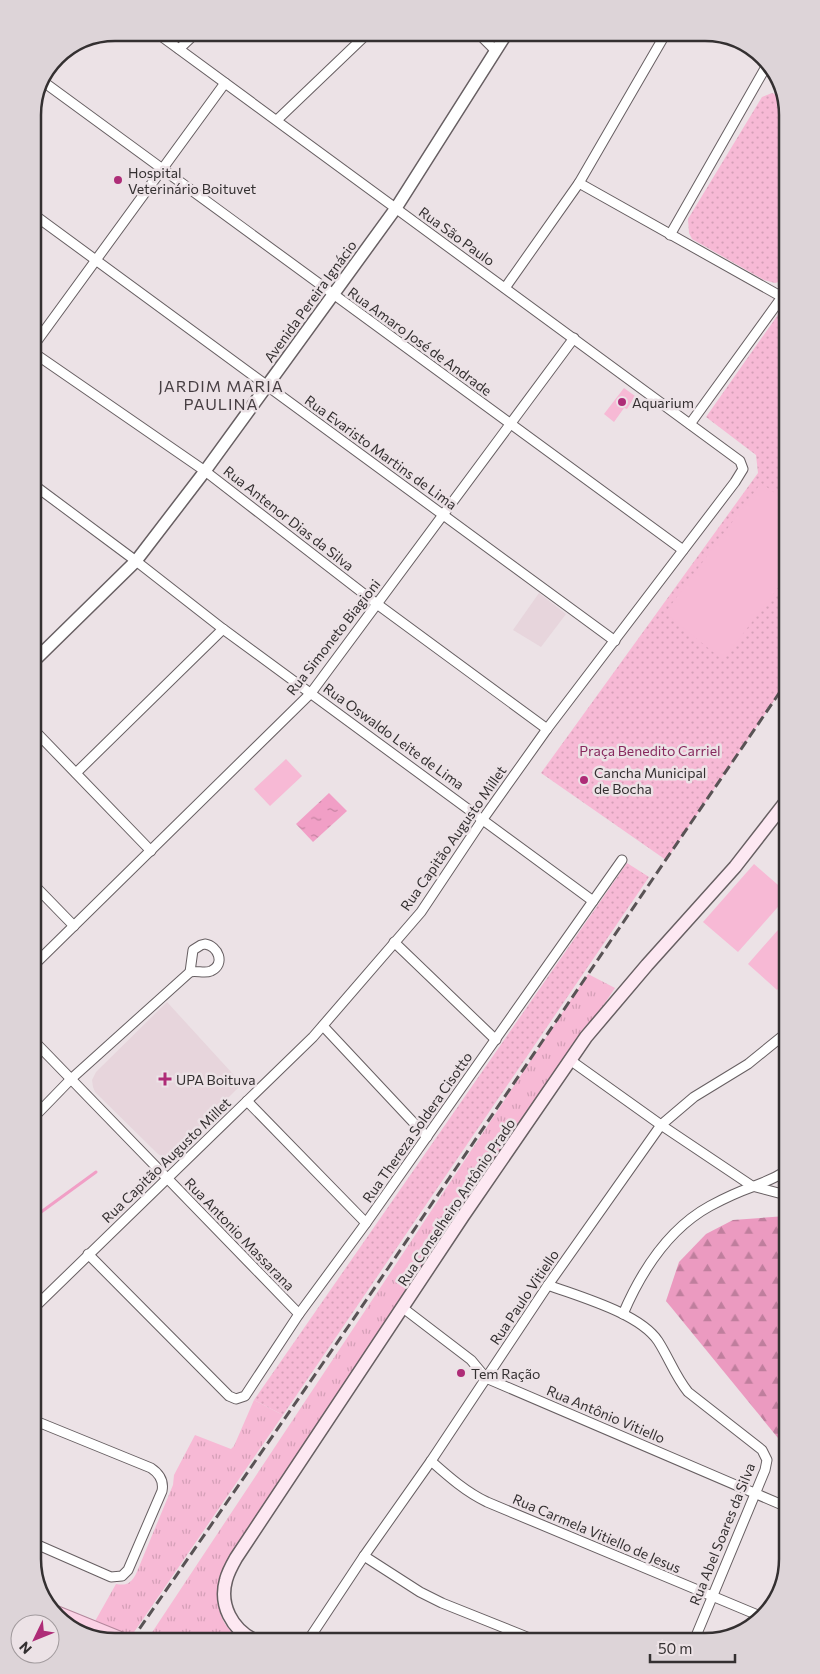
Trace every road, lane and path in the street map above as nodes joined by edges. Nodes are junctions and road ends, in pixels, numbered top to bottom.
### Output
1 (169, 41) edge
2 (187, 41) edge
3 (360, 41) edge
4 (486, 41) edge
5 (503, 41) edge
6 (661, 41) edge
7 (179, 49) junction
8 (496, 51) junction
9 (764, 70) edge
10 (225, 82) junction
11 (48, 85) edge
12 (277, 120) junction
13 (162, 169) junction
14 (579, 183) junction
15 (396, 208) junction
16 (41, 220) edge
17 (670, 235) junction
18 (96, 260) junction
19 (505, 288) junction
20 (333, 294) junction
21 (779, 295) edge
22 (779, 301) edge
23 (41, 335) edge
24 (574, 338) junction
25 (41, 358) edge
26 (267, 386) junction
27 (510, 424) junction
28 (690, 424) junction
29 (740, 461) joint
30 (205, 471) junction
31 (41, 490) edge
32 (443, 515) junction
33 (683, 550) junction
34 (136, 561) junction
35 (377, 604) junction
36 (223, 629) junction
37 (615, 641) junction
38 (41, 654) edge
39 (311, 693) junction
40 (547, 729) junction
41 (41, 737) edge
42 (76, 773) junction
43 (779, 811) edge
44 (483, 819) junction
45 (151, 851) junction
46 (622, 860) dead end
47 (41, 892) edge
48 (593, 901) junction
49 (74, 926) junction
50 (394, 942) junction
51 (41, 958) edge
52 (190, 972) dead end
53 (323, 1026) junction
54 (779, 1039) edge
55 (496, 1040) junction
56 (41, 1049) edge
57 (570, 1060) junction
58 (71, 1079) junction
59 (246, 1101) junction
60 (41, 1110) edge
61 (661, 1125) junction
62 (427, 1137) junction
63 (779, 1176) edge
64 (167, 1178) junction
65 (752, 1186) junction
66 (779, 1193) edge
67 (366, 1223) junction
68 (88, 1254) junction
69 (548, 1285) junction
70 (41, 1301) edge
71 (403, 1308) junction
72 (299, 1314) junction
73 (623, 1314) junction
74 (486, 1378) junction
75 (41, 1423) edge
76 (431, 1461) junction
77 (754, 1493) junction
78 (779, 1504) edge
79 (41, 1546) edge
80 (364, 1556) junction
81 (713, 1596) junction
82 (754, 1614) edge
83 (74, 1621) edge
84 (95, 1629) edge
85 (243, 1633) edge
86 (316, 1633) edge
87 (517, 1633) edge
88 (697, 1633) edge

1 - 7 street, Rua São Paulo
2 - 7 street
3 - 12 street
4 - 8 street
5 - 8 street, Avenida Pereira Ignácio
6 - 14 street
7 - 10 street, Rua São Paulo
8 - 15 street, Avenida Pereira Ignácio
9 - 17 street
10 - 12 street, Rua São Paulo
10 - 13 street
11 - 13 street, Rua Amaro José de Andrade
12 - 15 street, Rua São Paulo
13 - 18 street
13 - 20 street, Rua Amaro José de Andrade
14 - 17 street
14 - 19 street
15 - 19 street, Rua São Paulo
15 - 20 street, Avenida Pereira Ignácio
16 - 18 street, Rua Evaristo Martins de Lima
17 - 21 street
18 - 23 street
18 - 26 street, Rua Evaristo Martins de Lima
19 - 24 street, Rua São Paulo
20 - 26 street, Avenida Pereira Ignácio
20 - 27 street, Rua Amaro José de Andrade
22 - 28 street
24 - 27 street, Rua Simoneto Biagioni
24 - 28 street, Rua São Paulo
25 - 30 street, Rua Antenor Dias da Silva
26 - 30 street, Avenida Pereira Ignácio
26 - 32 street, Rua Evaristo Martins de Lima
27 - 32 street, Rua Simoneto Biagioni
27 - 33 street, Rua Amaro José de Andrade
28 - 29 street, Rua São Paulo
29 - 33 street, Rua Capitão Augusto Millet
30 - 34 street, Avenida Pereira Ignácio
30 - 35 street, Rua Antenor Dias da Silva
31 - 34 street, Rua Oswaldo Leite de Lima
32 - 35 street, Rua Simoneto Biagioni
32 - 37 street, Rua Evaristo Martins de Lima
33 - 37 street, Rua Capitão Augusto Millet
34 - 36 street, Rua Oswaldo Leite de Lima
34 - 38 street, Avenida Pereira Ignácio
35 - 39 street, Rua Simoneto Biagioni
35 - 40 street, Rua Antenor Dias da Silva
36 - 39 street, Rua Oswaldo Leite de Lima
36 - 42 street
37 - 40 street, Rua Capitão Augusto Millet
39 - 44 street, Rua Oswaldo Leite de Lima
39 - 45 street, Rua Simoneto Biagioni
40 - 44 street, Rua Capitão Augusto Millet
41 - 42 street
42 - 45 street
43 - 57 main road, Rua Conselheiro Antônio Prado
44 - 48 street, Rua Oswaldo Leite de Lima
44 - 50 street, Rua Capitão Augusto Millet
45 - 49 street, Rua Simoneto Biagioni
46 - 48 street, Rua Thereza Soldera Cisotto
47 - 49 street
48 - 55 street, Rua Thereza Soldera Cisotto
49 - 51 street, Rua Simoneto Biagioni
50 - 53 street, Rua Capitão Augusto Millet
50 - 55 street
52 - 58 street
53 - 59 street, Rua Capitão Augusto Millet
53 - 62 street
54 - 61 street, Rua Paulo Vitiello
55 - 62 street, Rua Thereza Soldera Cisotto
56 - 58 street, Rua Antonio Massarana
57 - 61 street
57 - 71 main road, Rua Conselheiro Antônio Prado
58 - 60 street
58 - 64 street, Rua Antonio Massarana
59 - 64 street, Rua Capitão Augusto Millet
59 - 67 street
61 - 65 street
61 - 69 street, Rua Paulo Vitiello
62 - 67 street, Rua Thereza Soldera Cisotto
63 - 65 street
64 - 68 street, Rua Capitão Augusto Millet
64 - 72 street, Rua Antonio Massarana
65 - 66 street
65 - 73 street
67 - 72 street, Rua Thereza Soldera Cisotto
68 - 70 street, Rua Capitão Augusto Millet
68 - 72 street, Rua Thereza Soldera Cisotto
69 - 73 street, Rua Abel Soares da Silva
69 - 74 street, Rua Paulo Vitiello
71 - 74 street, Rua Antônio Vitiello
71 - 85 main road, Rua Conselheiro Antônio Prado
73 - 77 street, Rua Abel Soares da Silva
74 - 76 street, Rua Paulo Vitiello
74 - 77 street, Rua Antônio Vitiello
75 - 79 street
76 - 80 street, Rua Paulo Vitiello
76 - 81 street, Rua Carmela Vitiello de Jesus
77 - 78 street, Rua Antônio Vitiello
77 - 81 street, Rua Abel Soares da Silva
80 - 86 street, Rua Paulo Vitiello
80 - 87 street
81 - 82 street, Rua Carmela Vitiello de Jesus
81 - 88 street, Rua Abel Soares da Silva
83 - 84 main road

